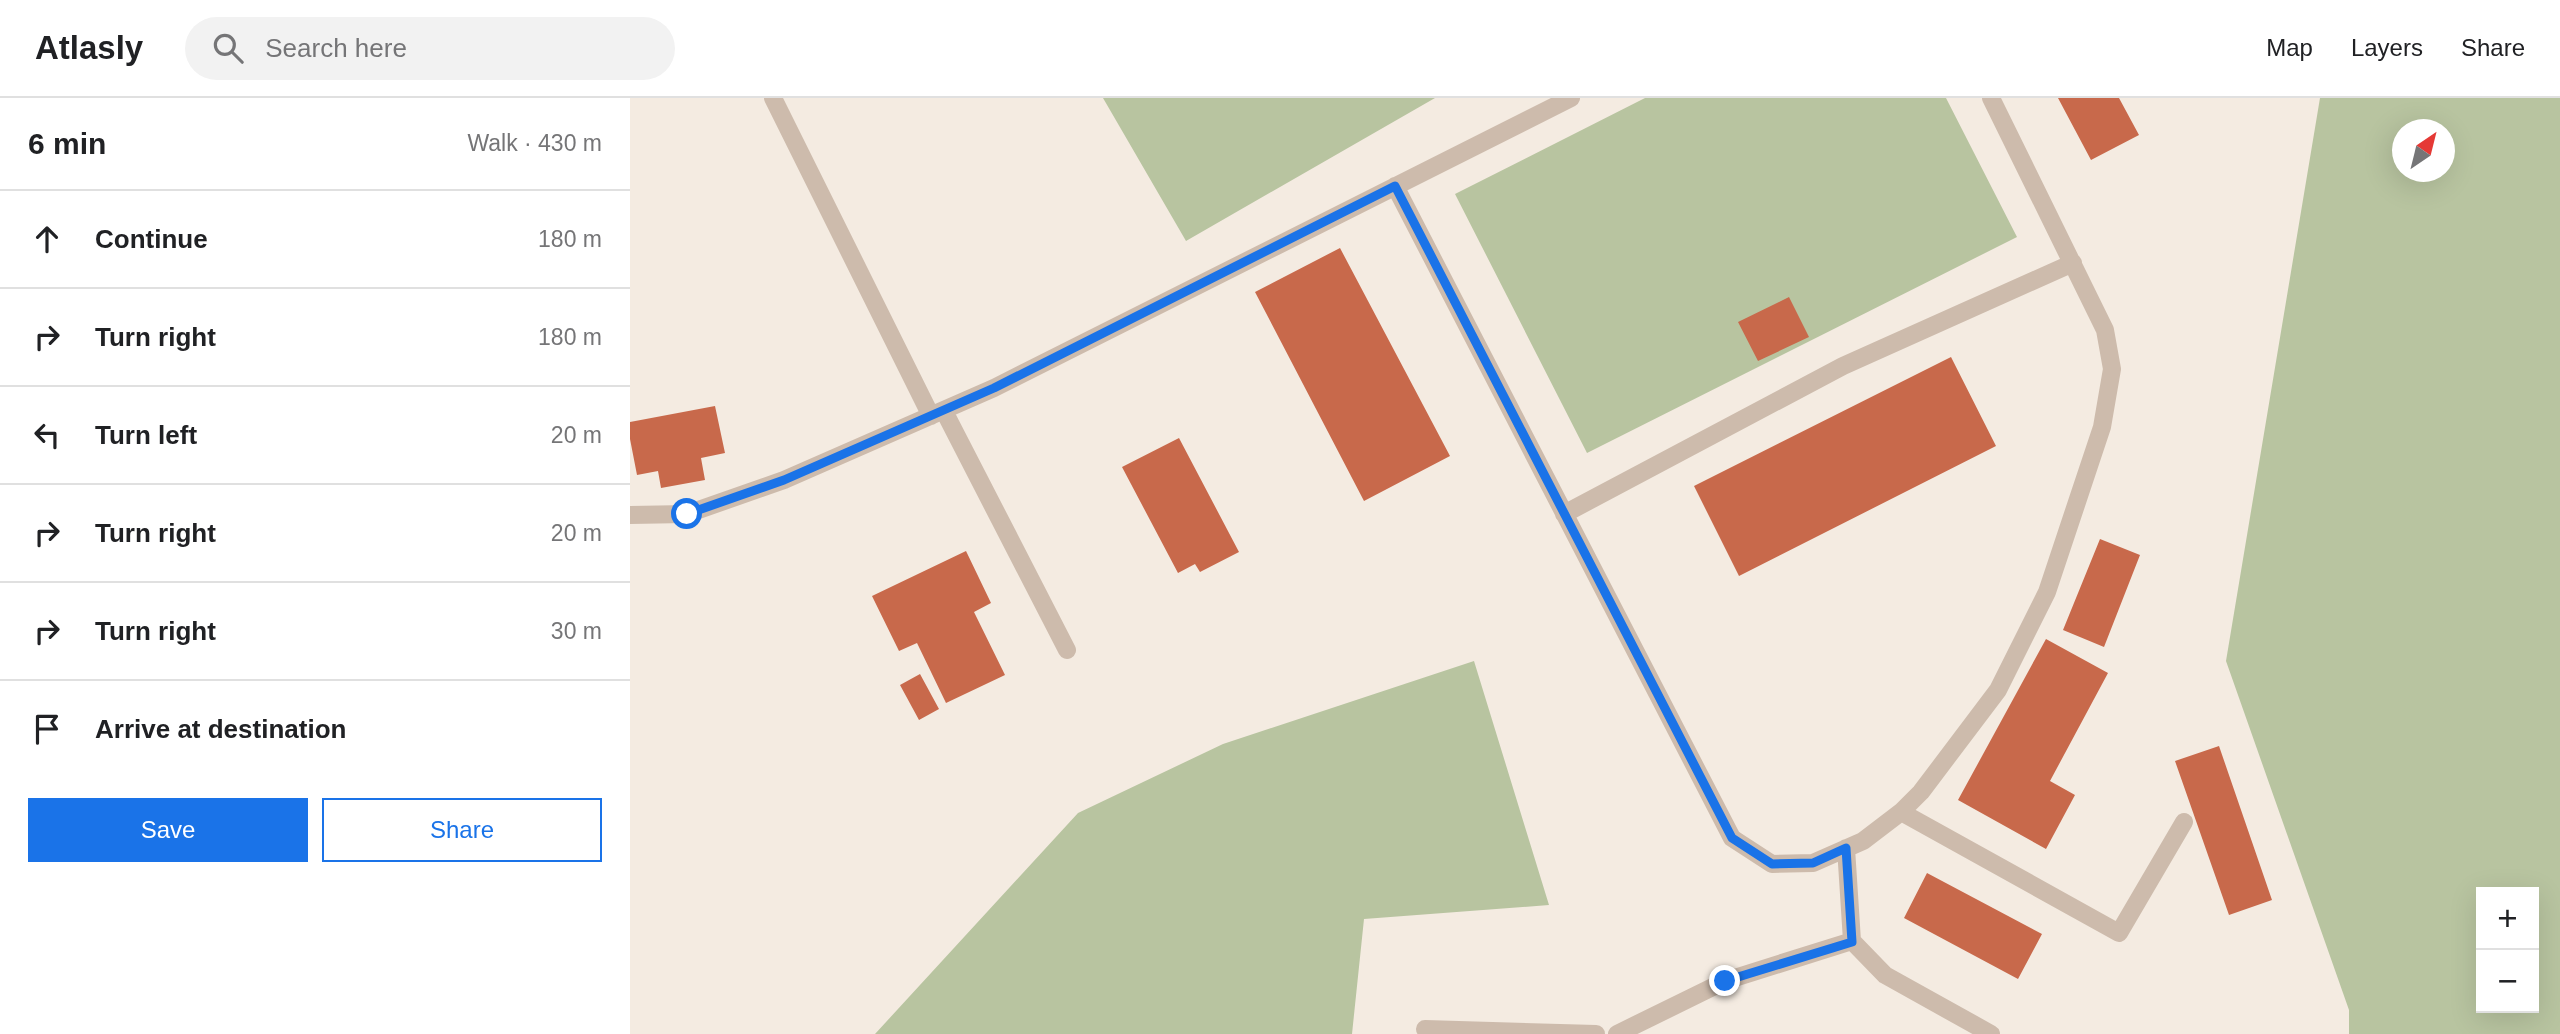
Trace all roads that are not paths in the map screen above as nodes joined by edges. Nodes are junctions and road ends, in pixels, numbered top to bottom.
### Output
1 (774, 98) edge
2 (1992, 98) edge
3 (1562, 100) edge
4 (1395, 186) junction
5 (2073, 263) junction
6 (938, 413) junction
7 (1564, 514) junction
8 (630, 515) edge
9 (1067, 650) dead end
10 (1901, 812) junction
11 (2184, 822) dead end
12 (1846, 848) junction
13 (1852, 942) junction
14 (1425, 1029) dead end
15 (1596, 1034) edge
16 (1617, 1034) edge
17 (1991, 1034) edge

1 - 6 street
2 - 5 street
3 - 4 street
4 - 6 street
4 - 7 street
5 - 7 street
5 - 10 street
6 - 8 street
6 - 9 street
7 - 12 street
10 - 11 street
10 - 12 street
12 - 13 street
13 - 16 street
13 - 17 street
14 - 15 street

